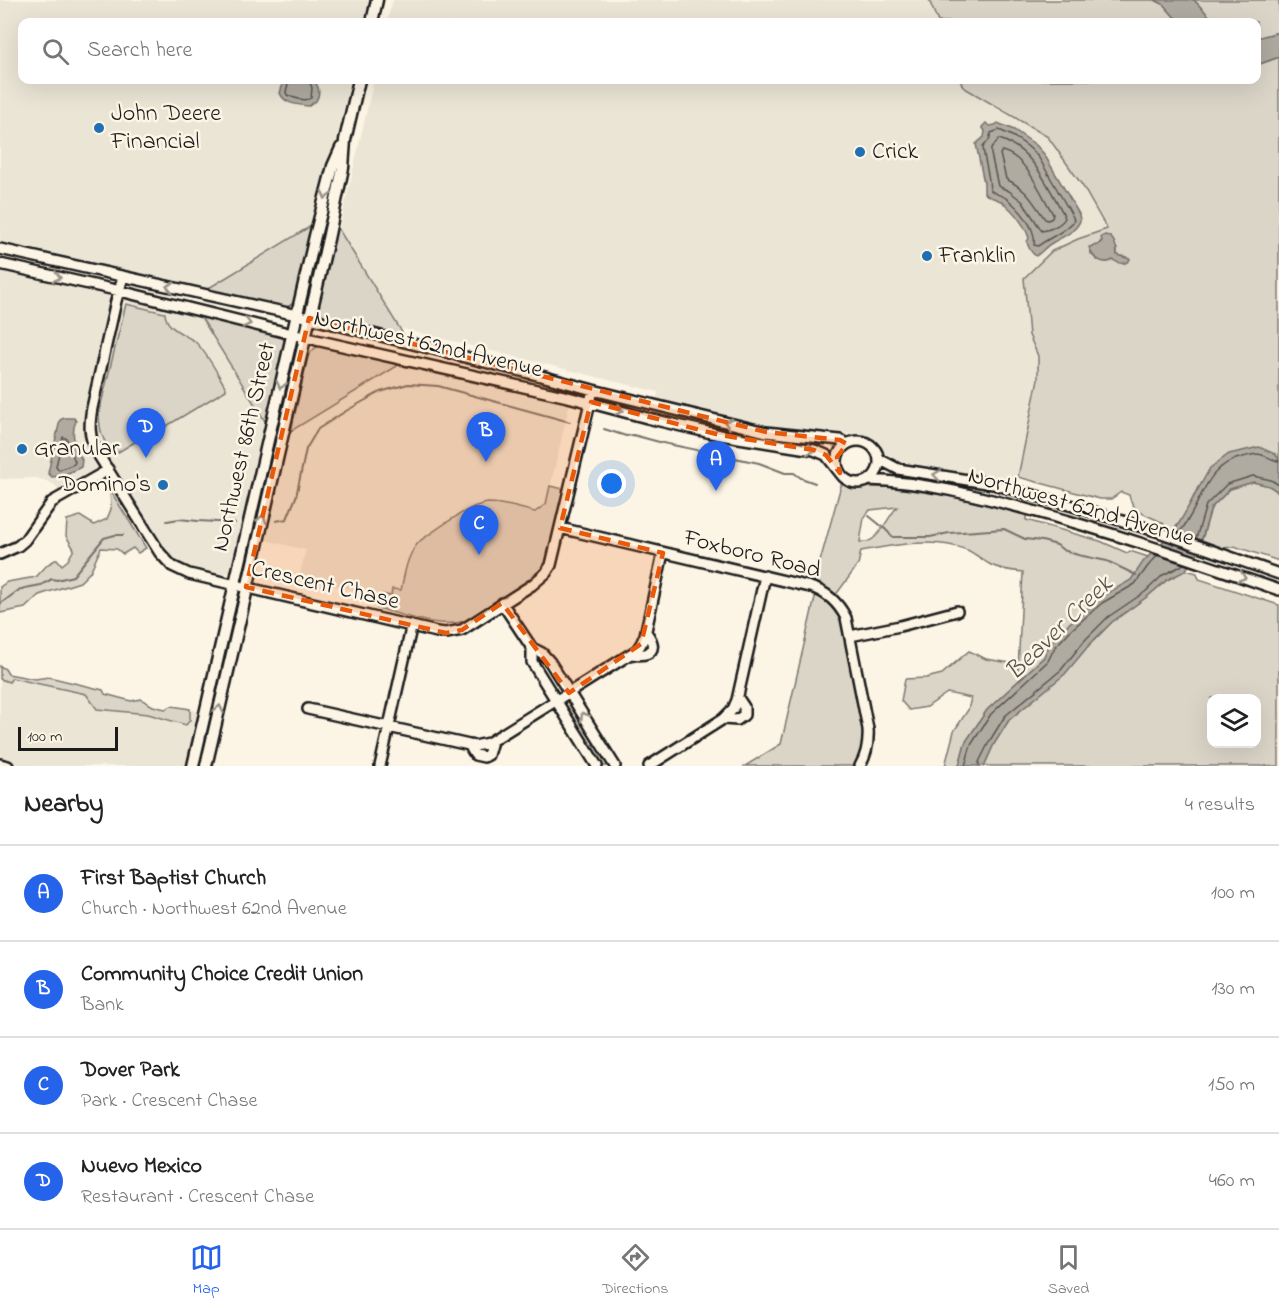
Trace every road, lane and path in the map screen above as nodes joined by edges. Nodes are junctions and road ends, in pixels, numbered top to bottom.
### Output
1 (377, 0) edge
2 (373, 18) edge
3 (358, 84) edge
4 (345, 140) junction
5 (0, 249) edge
6 (0, 264) edge
7 (123, 277) junction
8 (120, 291) junction
9 (297, 315) junction
10 (309, 318) junction
11 (292, 334) junction
12 (305, 337) junction
13 (593, 390) junction
14 (591, 402) junction
15 (847, 444) junction
16 (879, 459) junction
17 (108, 469) junction
18 (840, 473) junction
19 (869, 480) junction
20 (560, 528) junction
21 (663, 552) junction
22 (0, 554) edge
23 (1279, 574) edge
24 (765, 576) junction
25 (234, 585) junction
26 (246, 587) junction
27 (1279, 590) edge
28 (502, 603) junction
29 (957, 611) dead end
30 (410, 625) junction
31 (850, 636) junction
32 (532, 648) junction
33 (569, 693) junction
34 (556, 701) junction
35 (308, 709) dead end
36 (389, 726) junction
37 (0, 764) edge
38 (9, 766) edge
39 (193, 766) edge
40 (206, 766) edge
41 (380, 766) edge
42 (597, 766) edge
43 (615, 766) edge
44 (650, 766) edge
45 (860, 766) edge

1 - 2 main road
3 - 4 main road, Northwest 86th Street
4 -> 9 main road, Northwest 86th Street
4 - 10 main road, Northwest 86th Street
5 - 7 street, Northwest 62nd Avenue
6 -> 8 street, Northwest 62nd Avenue
7 - 8 street, Crescent Chase
9 -> 7 street, Northwest 62nd Avenue
8 -> 11 street, Northwest 62nd Avenue
8 - 17 street, Crescent Chase
9 - 10 street, Northwest 62nd Avenue
9 - 11 main road, Northwest 86th Street
10 - 12 main road, Northwest 86th Street
10 - 13 street, Northwest 62nd Avenue
11 - 12 street, Northwest 62nd Avenue
11 -> 25 main road, Northwest 86th Street
12 - 14 street, Northwest 62nd Avenue
26 -> 12 main road, Northwest 86th Street
13 - 14 street, Crescent Chase
15 -> 13 street, Northwest 62nd Avenue
14 -> 18 street, Northwest 62nd Avenue
14 - 20 street, Crescent Chase
15 - 16 street
15 - 18 street
16 - 19 street
23 -> 16 street, Northwest 62nd Avenue
17 - 22 street
17 - 25 street, Crescent Chase
18 - 19 street
19 -> 27 street, Northwest 62nd Avenue
20 - 21 street, Foxboro Road
20 - 28 street, Crescent Chase
21 - 24 street, Foxboro Road
21 - 33 street
24 - 31 street, Foxboro Road
24 - 44 street
25 - 26 street, Crescent Chase
25 - 39 main road, Northwest 86th Street
26 - 30 street, Crescent Chase
40 -> 26 main road, Northwest 86th Street
28 - 30 street, Crescent Chase
28 - 32 street
29 - 31 street
30 - 36 street
31 - 45 street, Foxboro Road
32 - 33 street
32 - 34 street
33 - 34 street
43 -> 33 street
34 - 36 street
34 - 42 street
35 - 36 street
36 - 41 street
37 - 38 street

